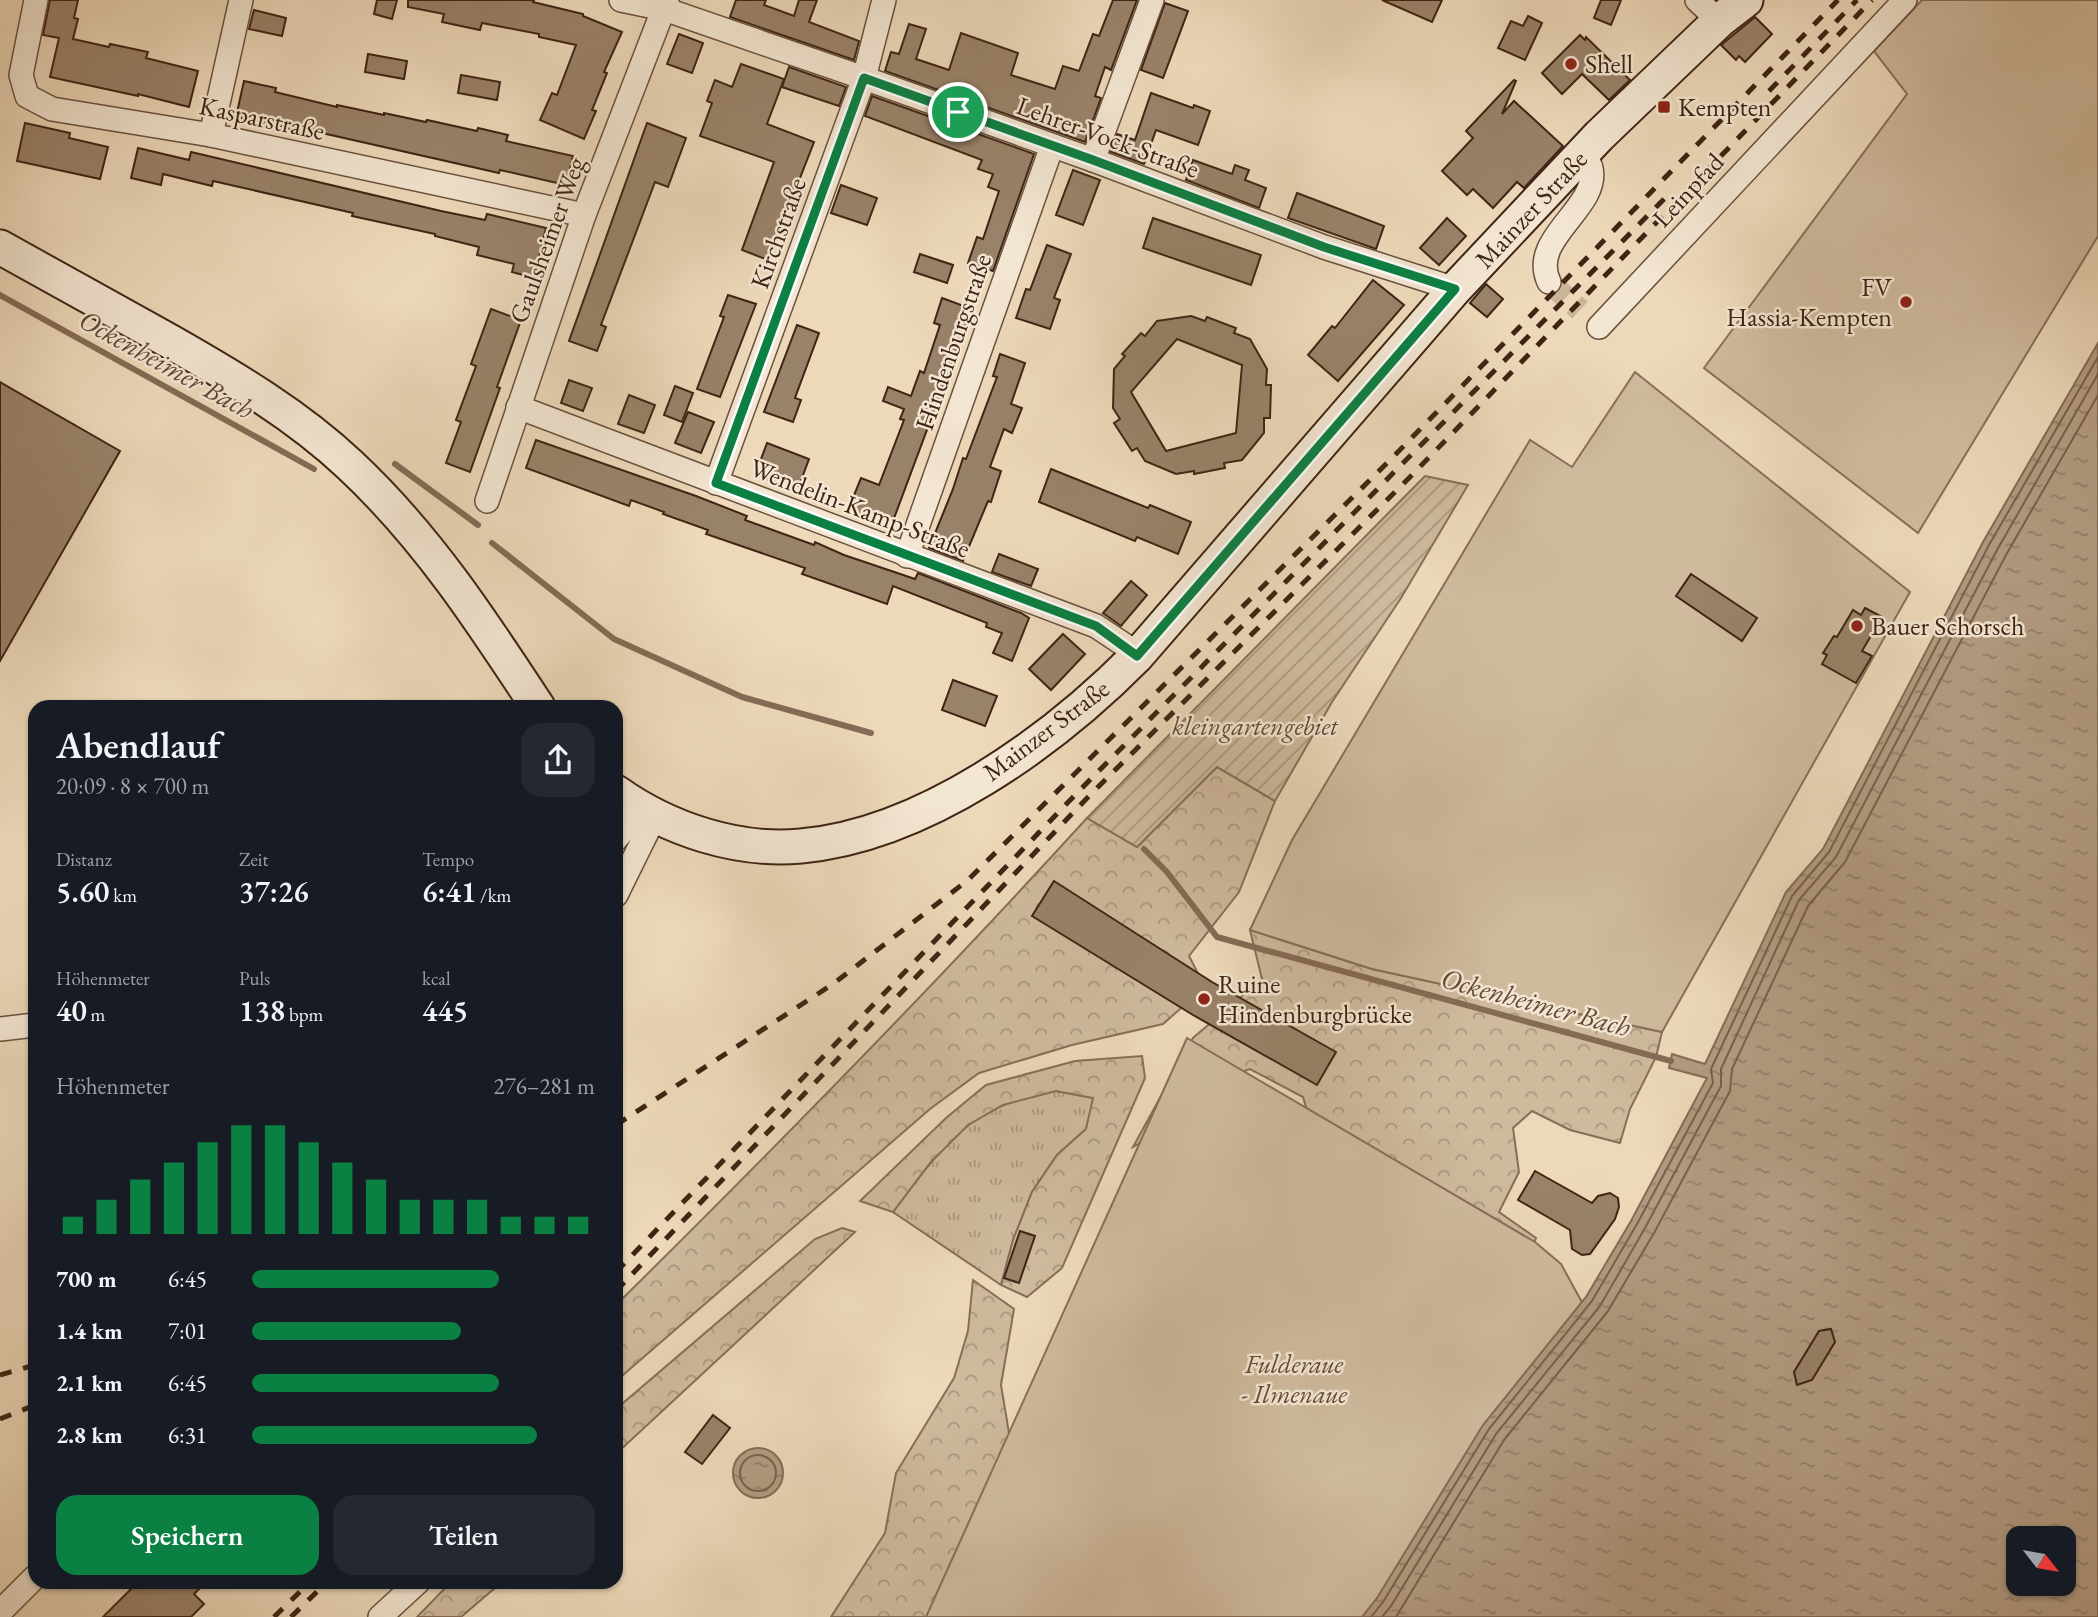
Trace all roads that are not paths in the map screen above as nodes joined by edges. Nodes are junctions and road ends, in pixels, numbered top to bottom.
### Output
1 (36, 0) edge
2 (241, 0) edge
3 (621, 0) edge
4 (884, 0) edge
5 (1152, 0) edge
6 (1746, 0) edge
7 (1905, 0) edge
8 (665, 5) edge
9 (1708, 11) edge
10 (864, 78) junction
11 (211, 135) junction
12 (1052, 146) junction
13 (1583, 153) junction
14 (1093, 160) junction
15 (584, 215) junction
16 (0, 247) edge
17 (1549, 282) dead end
18 (1455, 289) junction
19 (1599, 327) dead end
20 (518, 407) junction
21 (716, 483) junction
22 (487, 501) dead end
23 (908, 556) junction
24 (1137, 656) junction
25 (533, 700) edge
26 (623, 796) edge
27 (655, 816) junction
28 (623, 831) edge
29 (623, 881) edge
30 (28, 1026) edge
31 (0, 1029) edge
32 (28, 1584) edge
33 (410, 1589) edge
34 (0, 1612) edge
35 (380, 1617) edge

1 - 11 street, Kasparstraße
2 - 11 street
3 - 8 street, Lehrer-Vock-Straße
4 - 10 street, Kirchstraße
5 - 14 street
6 - 9 main road, Mainzer Straße
7 - 19 street, Leinpfad
8 - 10 street, Lehrer-Vock-Straße
8 - 15 street, Gaulsheimer Weg
9 - 13 main road, Mainzer Straße
10 - 12 street, Lehrer-Vock-Straße
10 - 21 street, Kirchstraße
11 - 15 street, Kasparstraße
12 - 14 street, Lehrer-Vock-Straße
12 - 23 street, Hindenburgstraße
13 - 17 street
13 - 18 main road, Mainzer Straße
14 - 18 street, Lehrer-Vock-Straße
15 - 20 street, Gaulsheimer Weg
16 - 25 main road
18 - 24 main road, Mainzer Straße
20 - 21 street, Wendelin-Kamp-Straße
20 - 22 street, Gaulsheimer Weg
21 - 23 street, Wendelin-Kamp-Straße
23 - 24 street, Wendelin-Kamp-Straße
24 - 27 main road, Mainzer Straße
26 - 27 main road, Mainzer Straße
27 - 28 street
27 - 29 street
30 - 31 street
32 - 34 street
33 - 35 street

